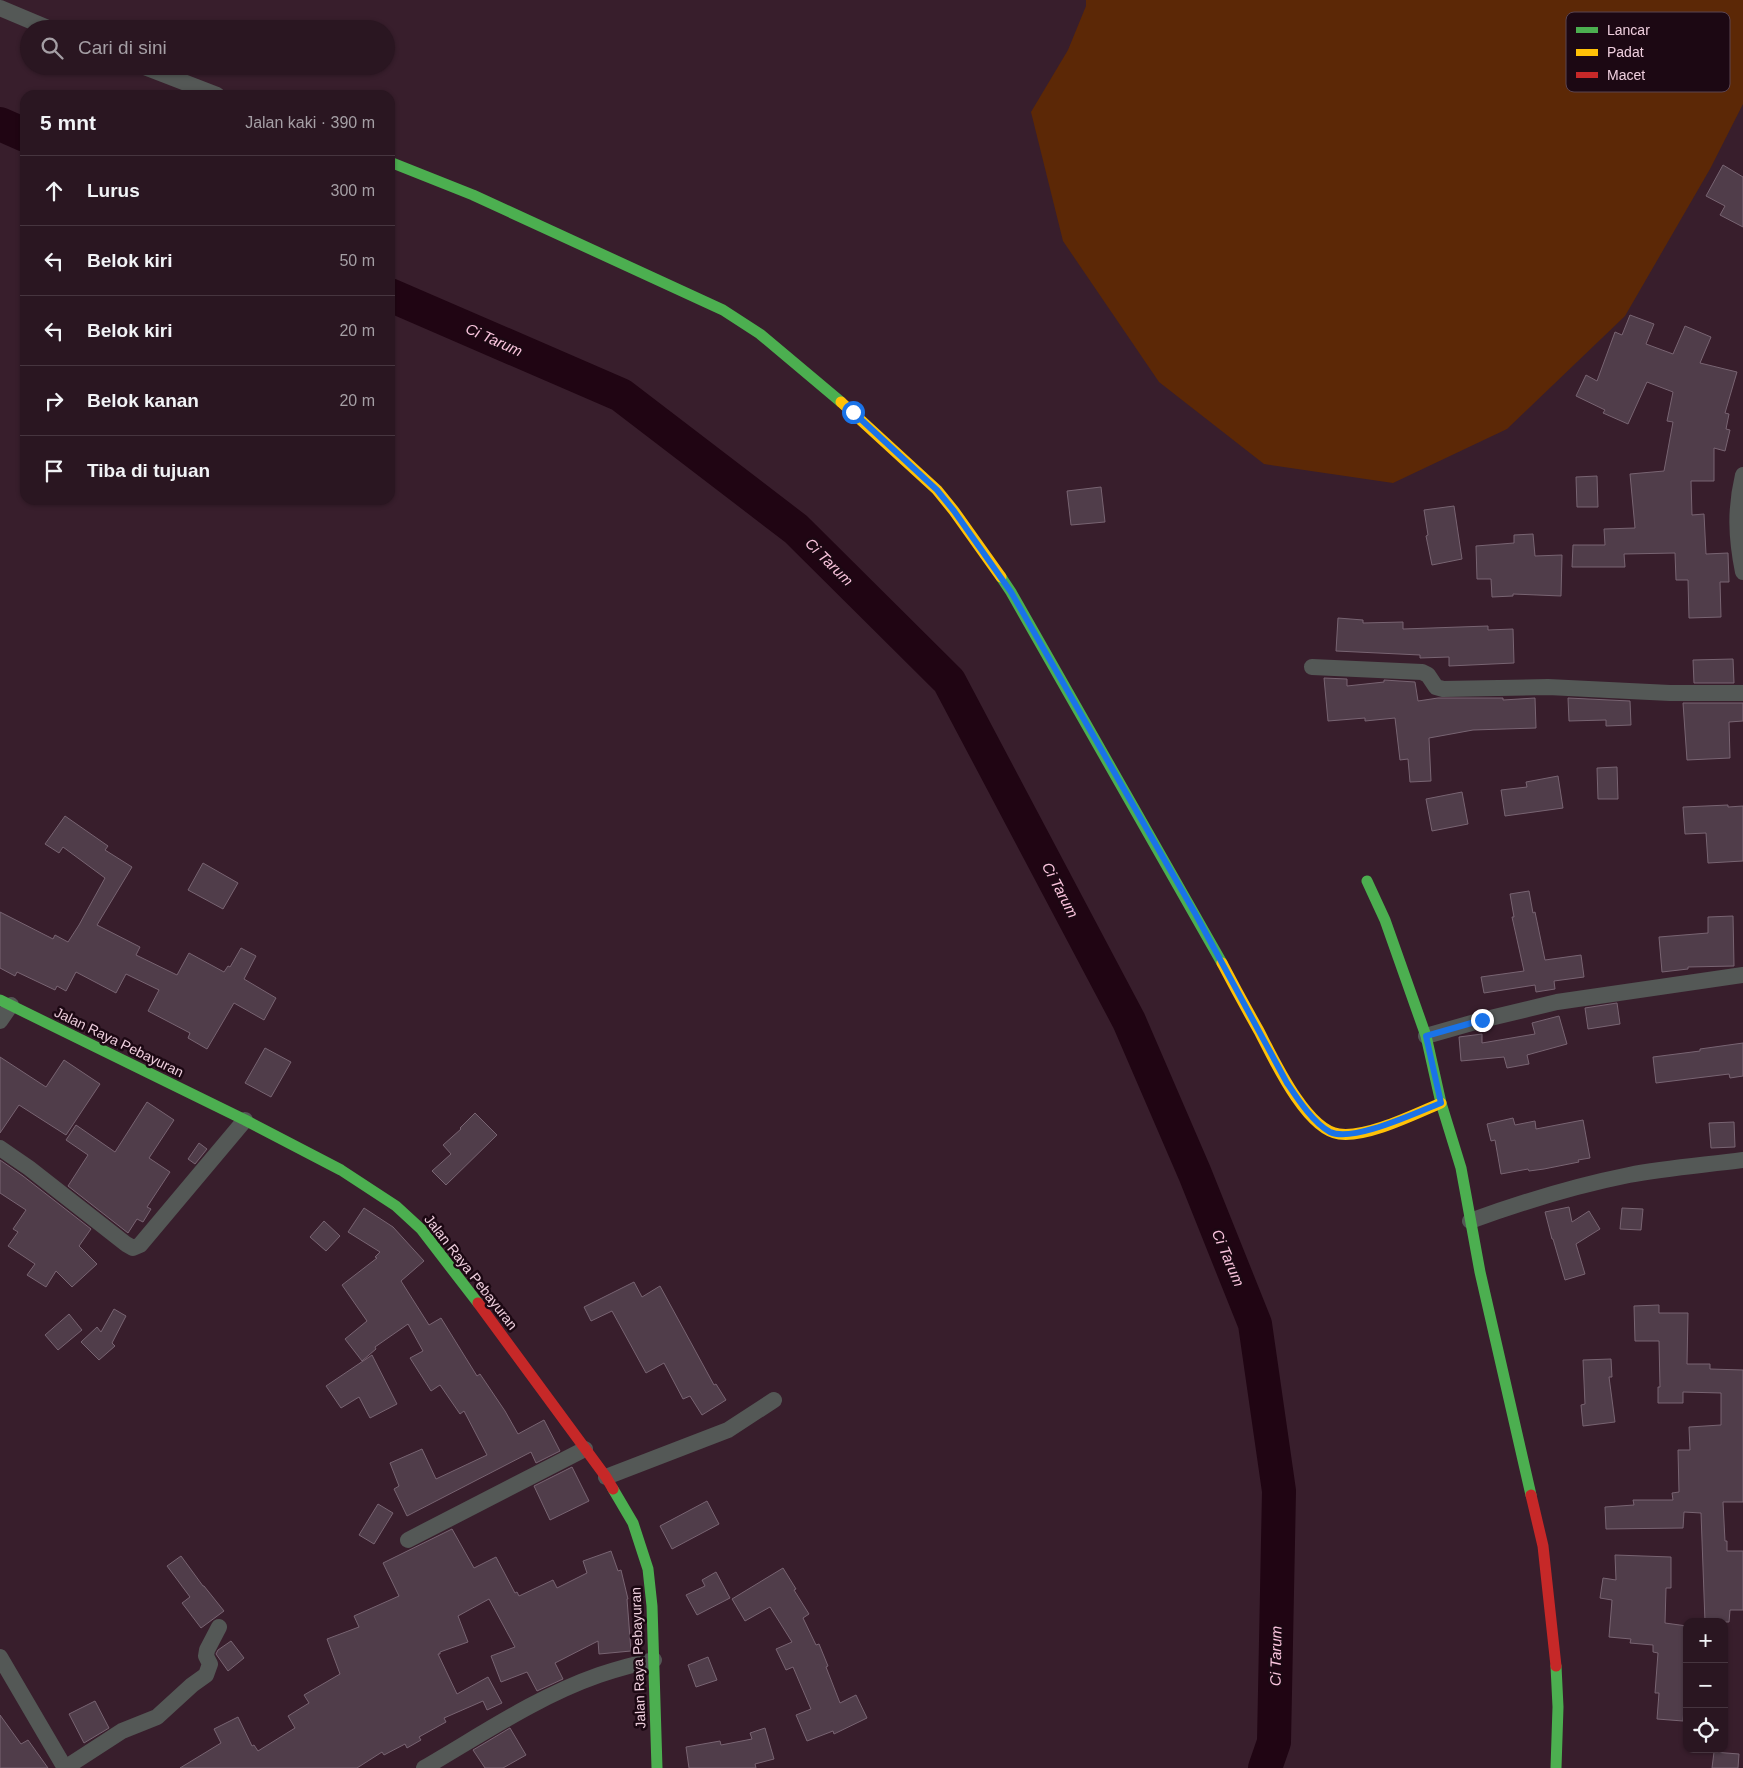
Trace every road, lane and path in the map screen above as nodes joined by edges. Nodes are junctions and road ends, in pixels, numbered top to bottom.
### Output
1 (0, 8) edge
2 (29, 20) edge
3 (165, 75) edge
4 (204, 90) edge
5 (395, 164) edge
6 (1743, 475) edge
7 (1743, 572) edge
8 (1312, 667) dead end
9 (1743, 693) edge
10 (1368, 882) dead end
11 (1743, 974) edge
12 (6, 1003) edge
13 (0, 1022) edge
14 (1426, 1036) junction
15 (1441, 1103) junction
16 (245, 1120) junction
17 (0, 1148) edge
18 (1743, 1160) edge
19 (1470, 1221) junction
20 (774, 1400) dead end
21 (585, 1449) junction
22 (606, 1477) junction
23 (408, 1540) dead end
24 (219, 1627) dead end
25 (0, 1657) edge
26 (654, 1660) junction
27 (65, 1768) edge
28 (424, 1768) edge
29 (656, 1768) edge
30 (1556, 1768) edge

1 - 2 street
3 - 4 street
5 - 15 street
6 - 7 street
8 - 9 street
10 - 14 street
11 - 14 street
12 - 13 street
12 - 16 street, Jalan Raya Pebayuran
14 - 15 street
15 - 19 street
16 - 17 street
16 - 21 street, Jalan Raya Pebayuran
18 - 19 street
19 - 30 street
20 - 22 street
21 - 22 street, Jalan Raya Pebayuran
21 - 23 street
22 - 26 street, Jalan Raya Pebayuran
24 - 27 street
25 - 27 street
26 - 28 street
26 - 29 street, Jalan Raya Pebayuran

